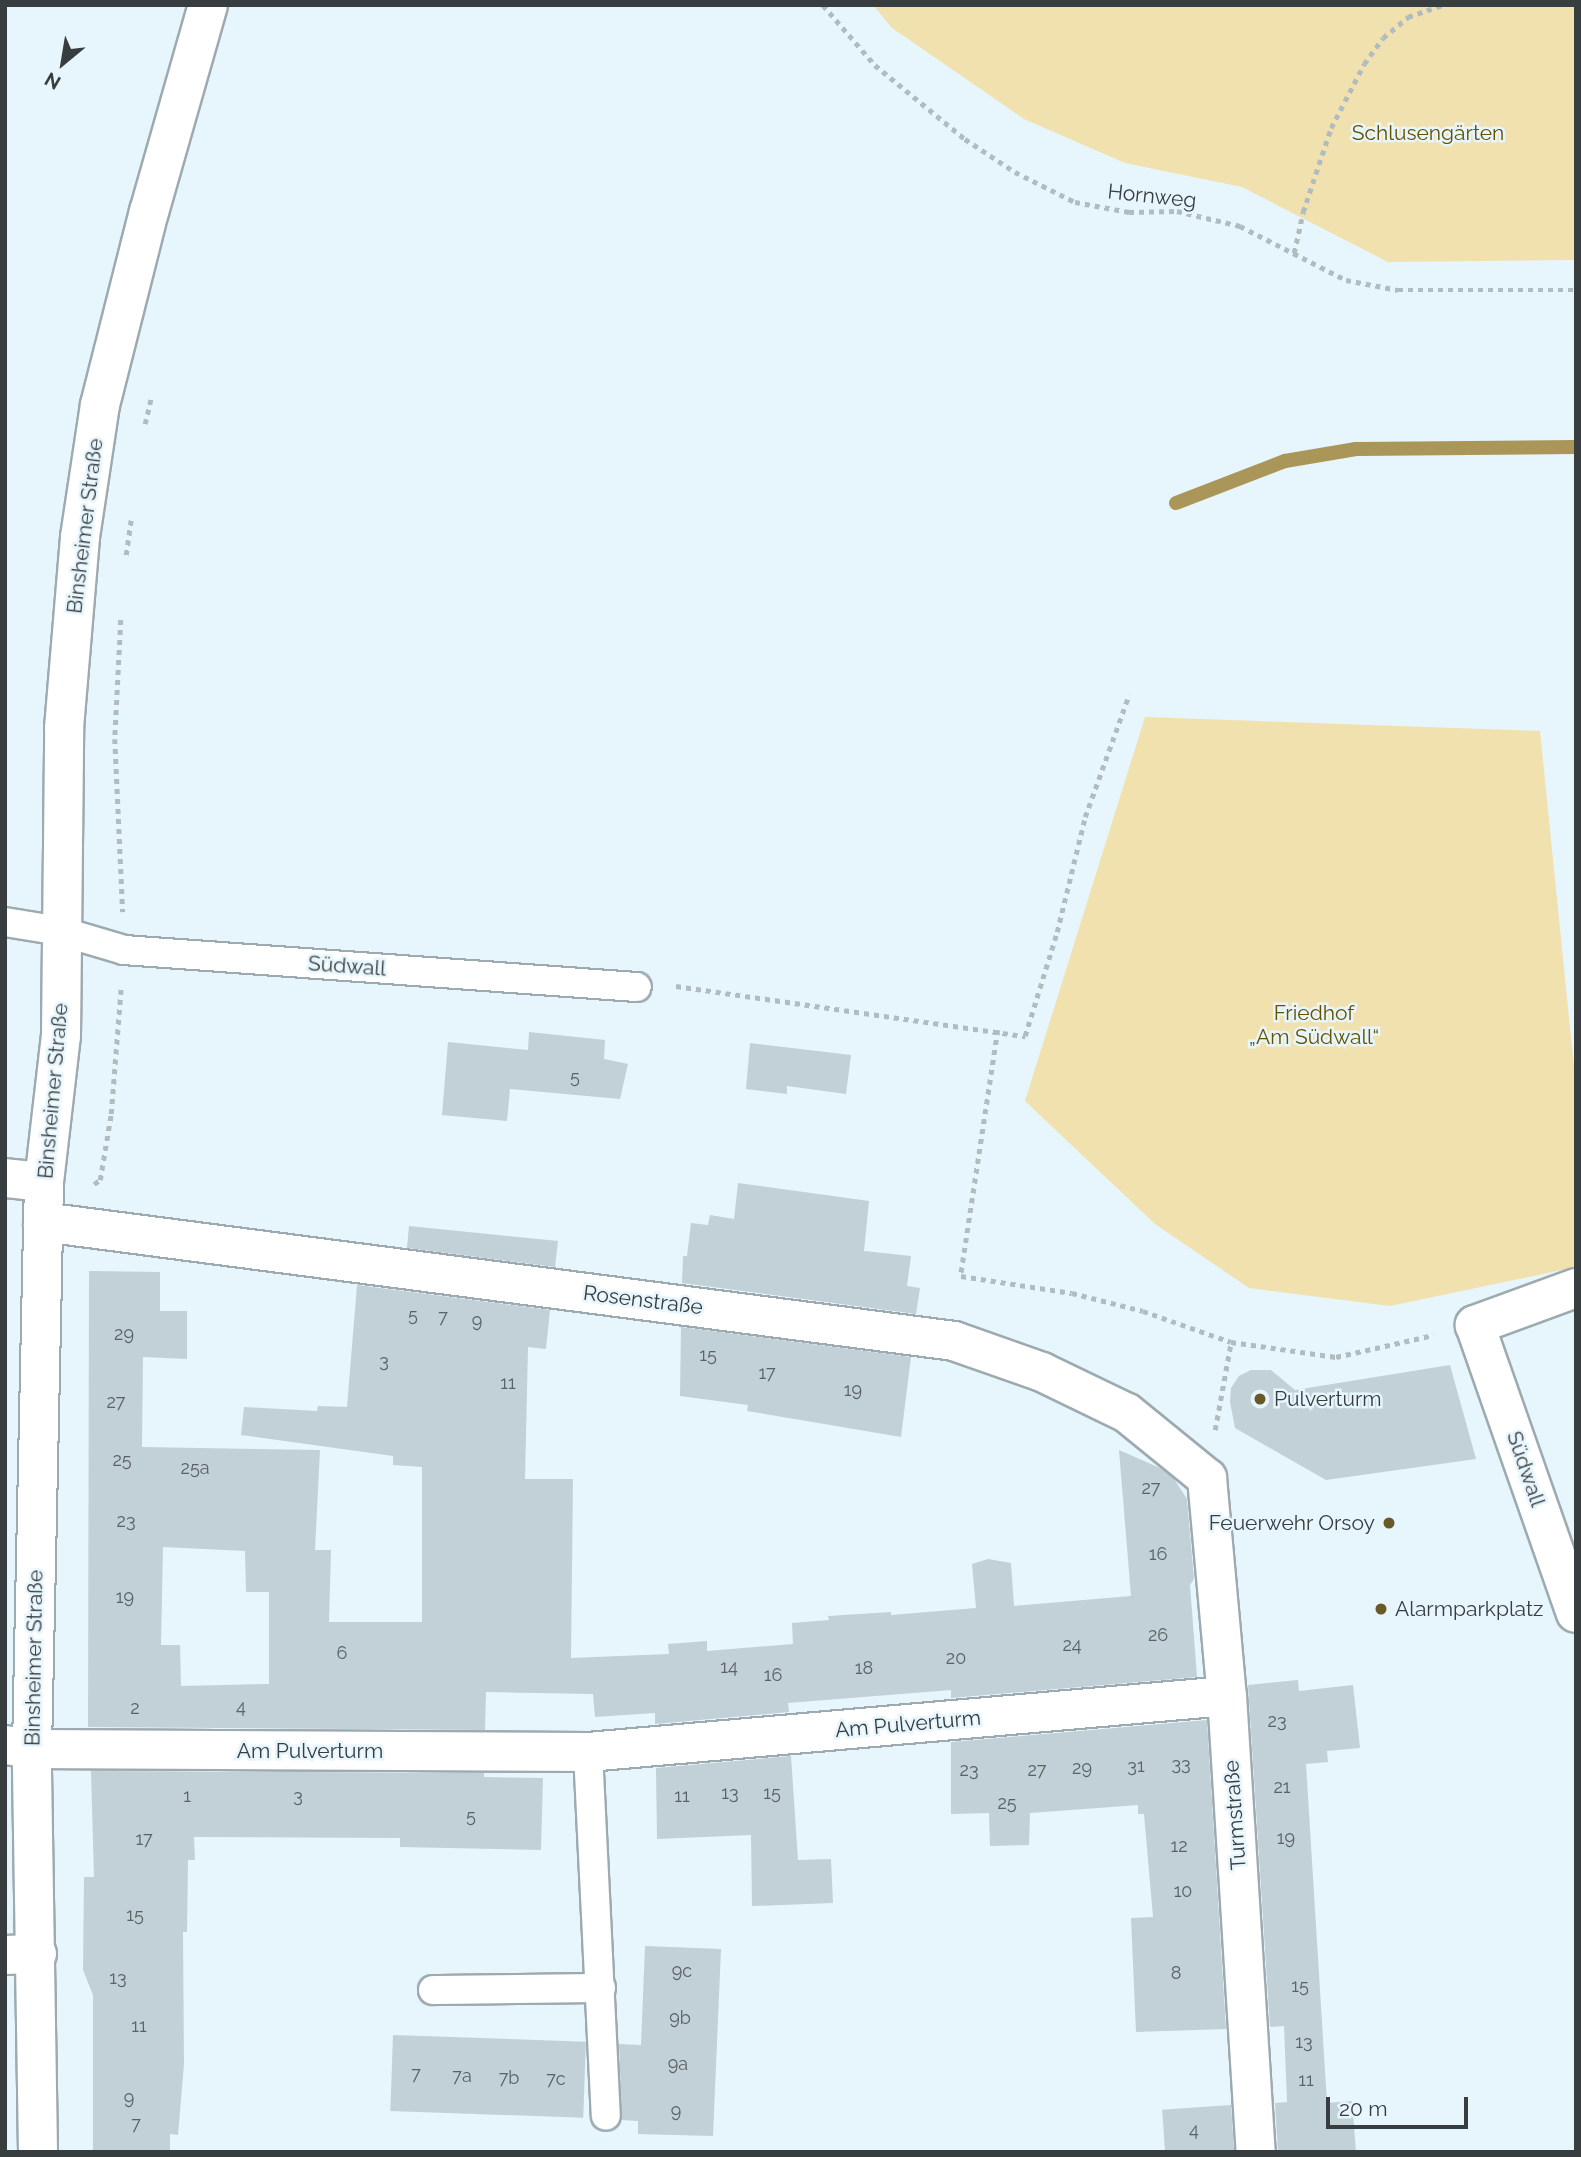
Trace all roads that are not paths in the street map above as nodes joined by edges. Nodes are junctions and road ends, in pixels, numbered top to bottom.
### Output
1 (208, 5) edge
2 (5, 922) edge
3 (60, 931) junction
4 (637, 987) road end
5 (5, 1178) edge
6 (44, 1182) junction
7 (43, 1222) junction
8 (1576, 1288) edge
9 (1207, 1478) joint
10 (1576, 1613) edge
11 (1227, 1696) junction
12 (19, 1747) edge
13 (588, 1752) junction
14 (21, 1954) edge
15 (601, 1988) junction
16 (433, 1990) dead end
17 (606, 2116) dead end
18 (38, 2152) edge
19 (1256, 2152) edge

1 - 3 street, Binsheimer Straße
2 - 3 lane, Südwall
3 - 4 lane, Südwall
3 - 6 street, Binsheimer Straße
5 - 6 street
6 - 7 street, Binsheimer Straße
7 - 9 street, Rosenstraße
7 - 12 street, Binsheimer Straße
8 - 10 street, Südwall
9 - 11 street, Turmstraße
11 - 13 street, Am Pulverturm
11 - 19 street, Turmstraße
12 - 13 street, Am Pulverturm
12 - 14 street, Binsheimer Straße
13 - 15 lane
14 - 18 street, Binsheimer Straße
15 - 16 lane
15 - 17 lane

